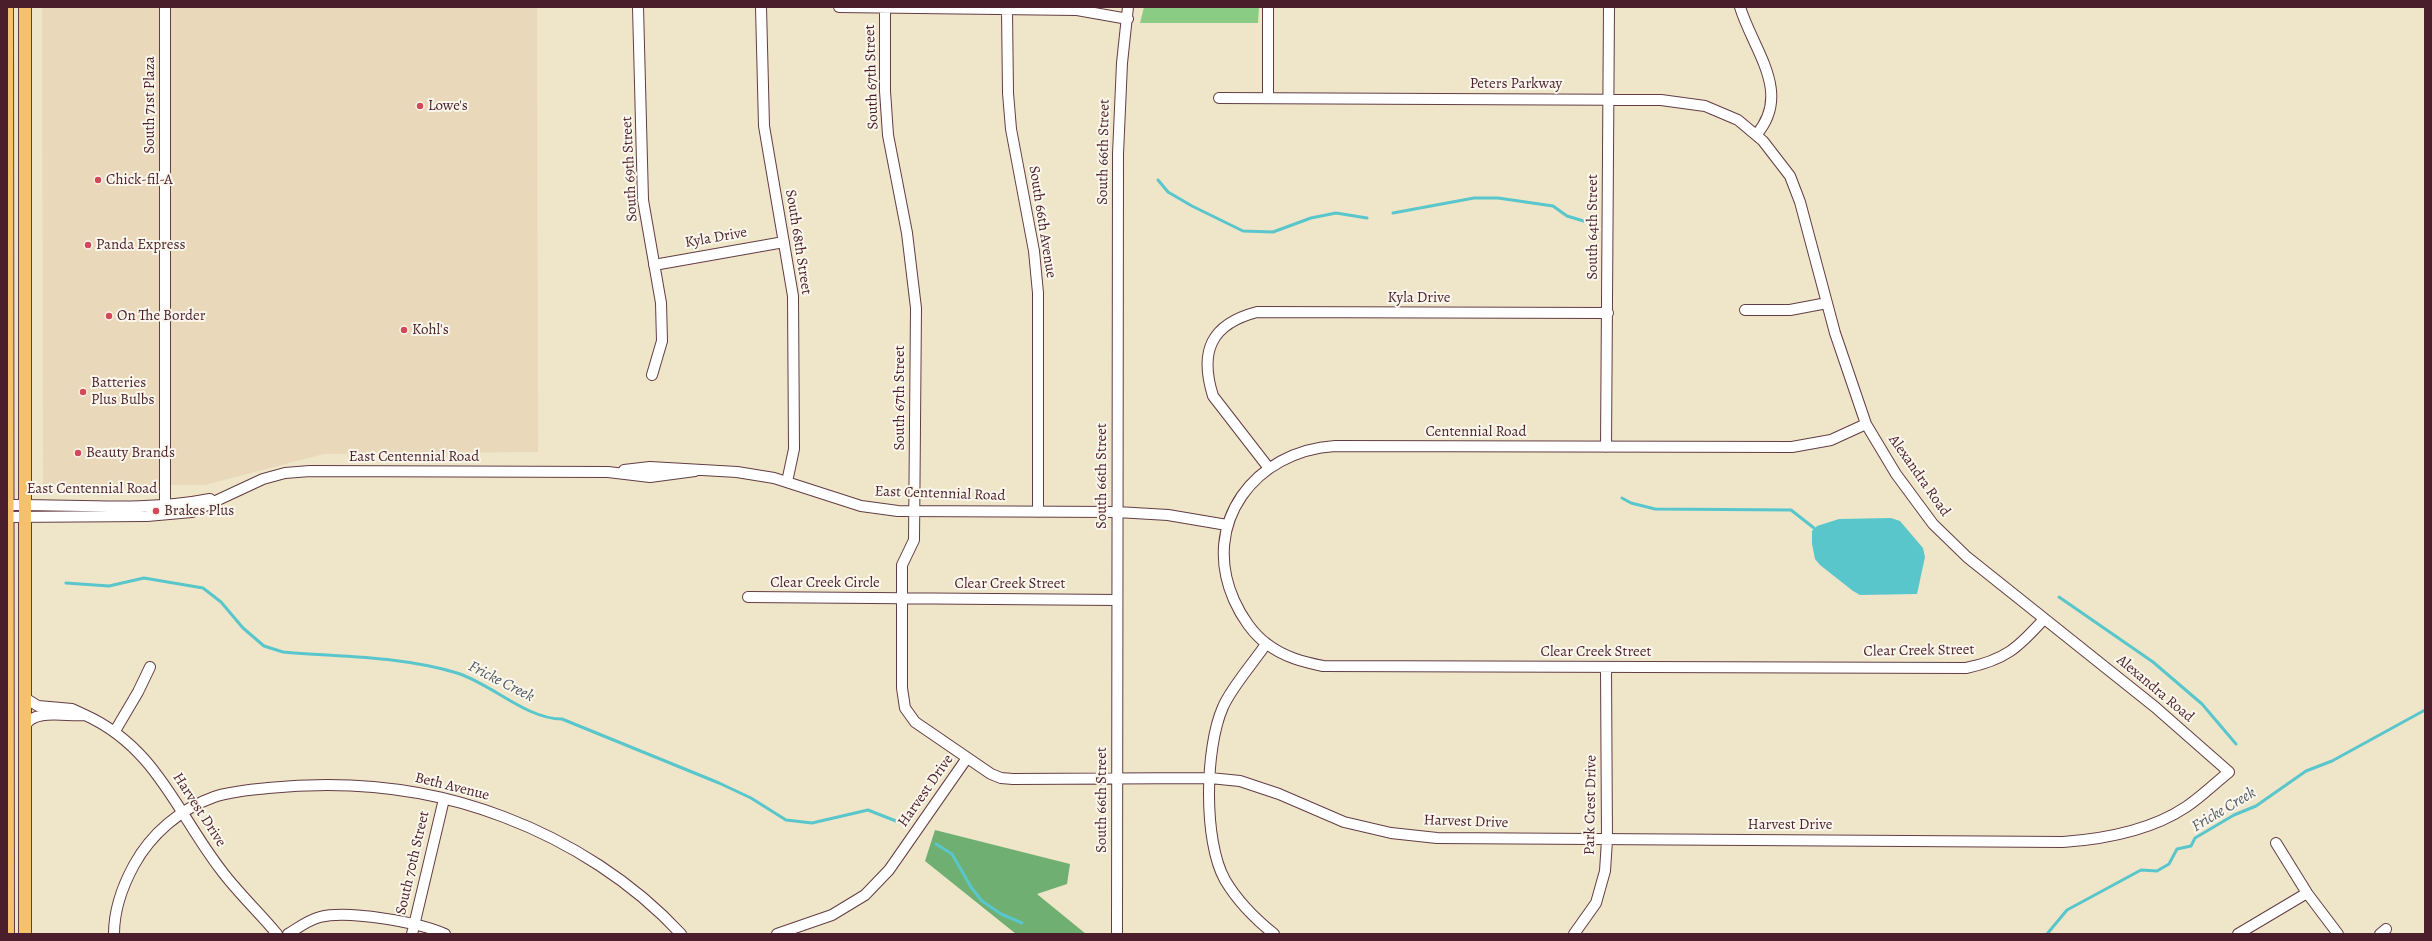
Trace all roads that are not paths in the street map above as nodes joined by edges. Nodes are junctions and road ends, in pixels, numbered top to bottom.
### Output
1 (7, 7) edge
2 (25, 7) edge
3 (165, 7) edge
4 (638, 7) edge
5 (761, 7) edge
6 (839, 7) edge
7 (1128, 7) edge
8 (1133, 7) edge
9 (1268, 7) edge
10 (1609, 7) edge
11 (1740, 7) edge
12 (885, 8) edge
13 (1007, 10) junction
14 (1128, 19) junction
15 (1219, 98) dead end
16 (1268, 98) junction
17 (1608, 99) junction
18 (1756, 135) junction
19 (784, 242) junction
20 (654, 265) junction
21 (1827, 303) junction
22 (1744, 310) dead end
23 (1608, 313) junction
24 (652, 375) dead end
25 (1866, 424) junction
26 (1606, 447) junction
27 (1268, 467) junction
28 (787, 482) junction
29 (7, 505) edge
30 (25, 505) junction
31 (165, 509) junction
32 (914, 512) junction
33 (1038, 512) junction
34 (1117, 512) junction
35 (7, 518) edge
36 (25, 518) junction
37 (1227, 525) junction
38 (748, 597) dead end
39 (902, 598) junction
40 (1117, 600) junction
41 (2044, 619) junction
42 (1266, 644) junction
43 (150, 667) dead end
44 (1606, 668) junction
45 (25, 698) junction
46 (7, 700) edge
47 (85, 715) junction
48 (25, 726) junction
49 (115, 731) junction
50 (967, 758) junction
51 (2228, 772) joint
52 (1210, 778) junction
53 (1117, 780) junction
54 (444, 799) junction
55 (183, 813) junction
56 (1607, 840) junction
57 (2276, 843) dead end
58 (2307, 893) junction
59 (413, 929) edge
60 (8, 934) edge
61 (25, 934) edge
62 (114, 934) edge
63 (277, 934) edge
64 (288, 934) edge
65 (445, 934) edge
66 (681, 934) edge
67 (777, 934) edge
68 (1117, 934) edge
69 (1274, 934) edge
70 (1574, 934) edge
71 (2238, 934) edge
72 (2338, 934) edge

1 - 29 main road
2 - 30 main road
3 - 31 street, South 71st Plaza
4 - 20 street, South 69th Street
5 - 19 street, South 68th Street
6 - 12 street
7 - 14 street, South 66th Street
8 - 14 street, South 66th Street
9 - 16 street
10 - 17 street, South 64th Street
11 - 18 street
12 - 13 street
12 - 32 street, South 67th Street
13 - 14 street
13 - 33 street, South 66th Avenue
14 - 34 street, South 66th Street
15 - 16 street, Peters Parkway
16 - 17 street, Peters Parkway
17 - 18 street, Peters Parkway
17 - 23 street, South 64th Street
18 - 21 street, Alexandra Road
19 - 20 street, Kyla Drive
19 - 28 street, South 68th Street
20 - 24 street, South 69th Street
21 - 22 street
21 - 25 street, Alexandra Road
23 - 26 street, South 64th Street
23 - 27 street, Kyla Drive
25 - 26 street, Centennial Road
25 - 41 street, Alexandra Road
26 - 27 street, Centennial Road
27 - 37 street, Centennial Road
28 - 31 street, East Centennial Road
28 - 32 street, East Centennial Road
29 - 30 street, East Centennial Road
29 - 35 main road
30 - 31 street, East Centennial Road
30 - 36 main road
31 - 36 street, East Centennial Road
32 - 33 street, East Centennial Road
32 - 39 street, South 67th Street
33 - 34 street, East Centennial Road
34 - 37 street
34 - 40 street, South 66th Street
35 - 36 street, East Centennial Road
35 - 46 main road
36 - 45 main road
37 - 42 street, Clear Creek Street
38 - 39 street, Clear Creek Circle
39 - 40 street, Clear Creek Street
39 - 50 street, South 67th Street
40 - 53 street, South 66th Street
41 - 44 street, Clear Creek Street
41 - 51 street, Alexandra Road
42 - 44 street, Clear Creek Street
42 - 52 street
43 - 49 street
44 - 56 street, Park Crest Drive
45 - 47 street, Harvest Drive
45 - 48 main road
46 - 60 main road
47 - 48 street, Harvest Drive
47 - 49 street, Harvest Drive
48 - 61 main road
49 - 55 street, Harvest Drive
50 - 53 street, Harvest Drive
50 - 67 street, Harvest Drive
51 - 56 street, Harvest Drive
52 - 53 street, Harvest Drive
52 - 56 street, Harvest Drive
52 - 69 street
53 - 68 street, South 66th Street
54 - 55 street, Beth Avenue
54 - 59 street, South 70th Street
54 - 66 street, Beth Avenue
55 - 62 street, Beth Avenue
55 - 63 street, Harvest Drive
56 - 70 street, Park Crest Drive
57 - 58 street
58 - 71 street
58 - 72 street
59 - 64 street
59 - 65 street

